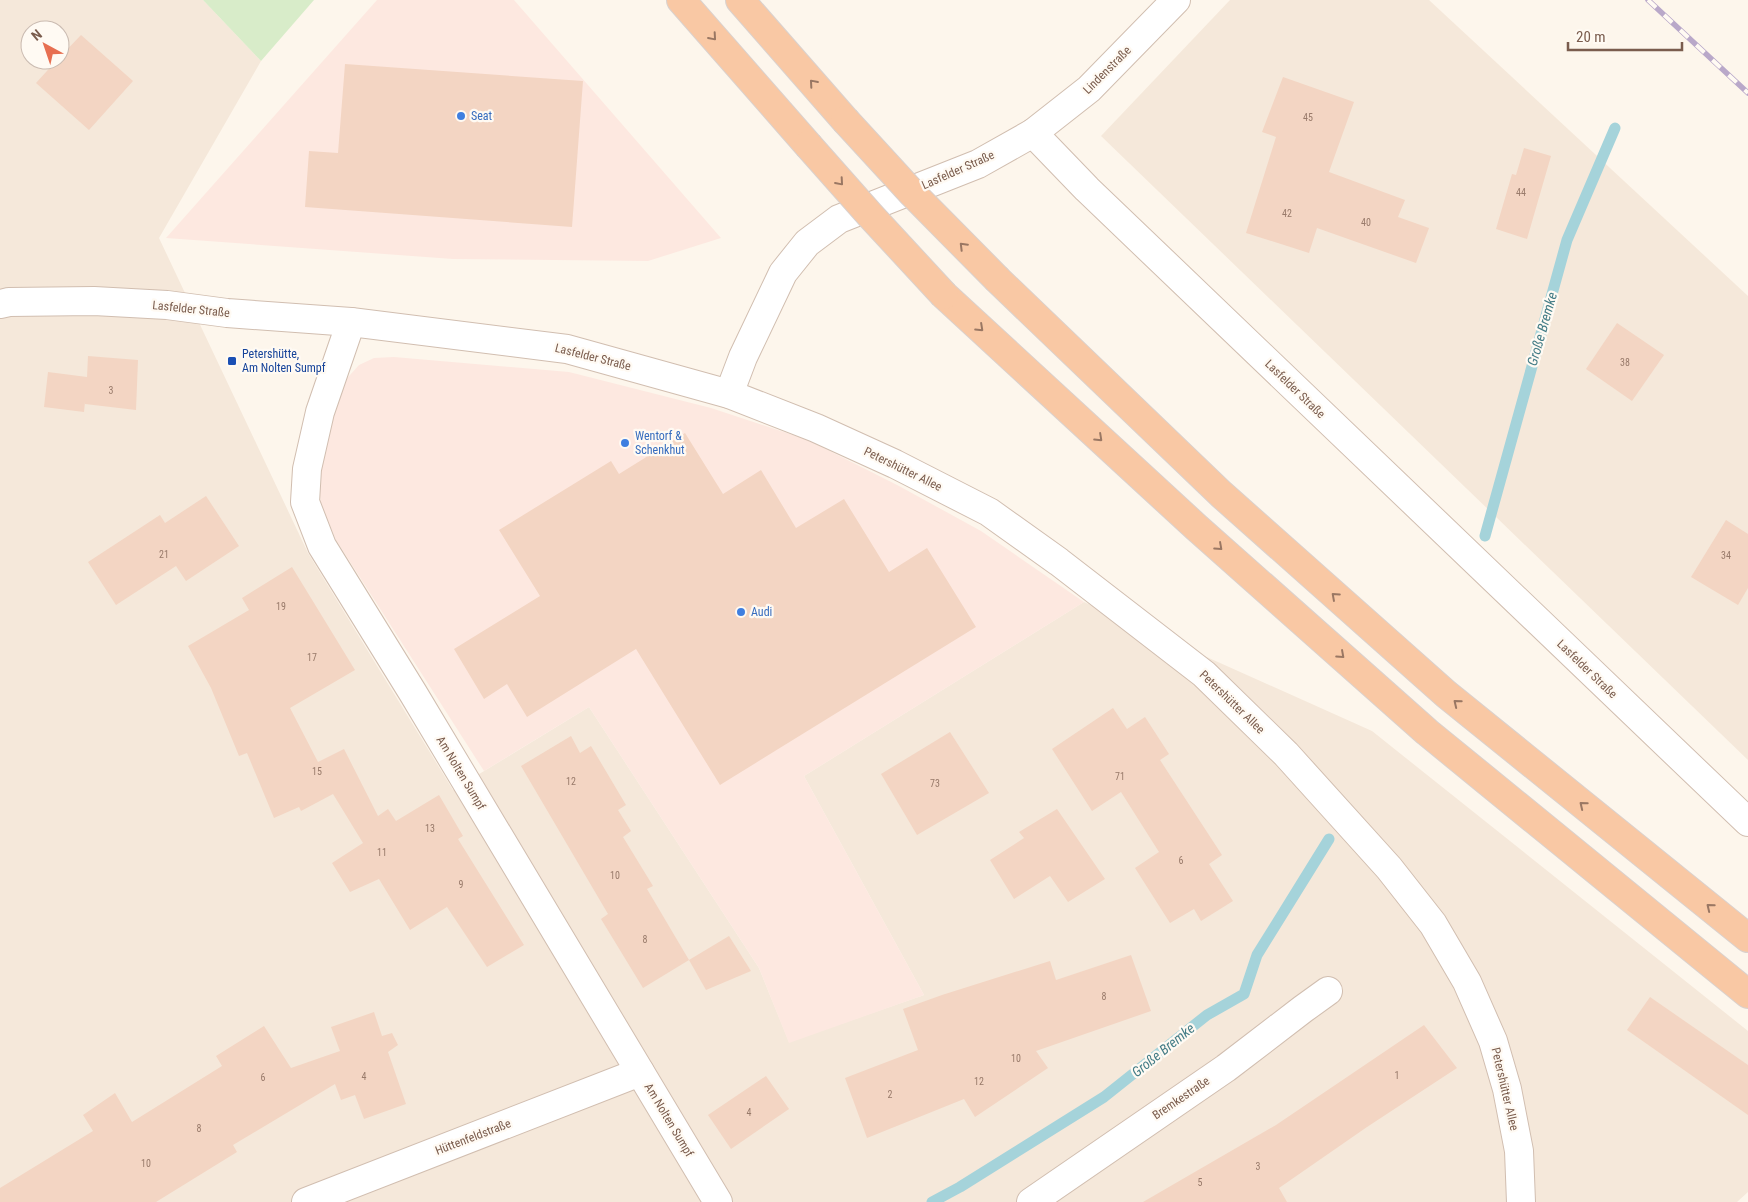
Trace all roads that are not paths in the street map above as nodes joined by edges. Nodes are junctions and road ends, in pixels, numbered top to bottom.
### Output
1 (681, 0) edge
2 (740, 0) edge
3 (1176, 0) edge
4 (1033, 133) junction
5 (0, 304) edge
6 (351, 322) junction
7 (729, 394) junction
8 (1748, 822) edge
9 (1748, 938) edge
10 (1328, 992) dead end
11 (1748, 994) edge
12 (640, 1072) junction
13 (306, 1202) edge
14 (718, 1202) edge
15 (1031, 1202) edge
16 (1521, 1202) edge

1 -> 11 highway, bridge
9 -> 2 highway, bridge
3 - 4 street, Lindenstraße
4 - 7 street, Lasfelder Straße
4 - 8 street, Lasfelder Straße
5 - 6 street, Lasfelder Straße
6 - 7 street, Lasfelder Straße
6 - 12 street, Am Nolten Sumpf
7 - 16 street, Petershütter Allee
10 - 15 street, Bremkestraße
12 - 13 street, Hüttenfeldstraße
12 - 14 street, Am Nolten Sumpf

